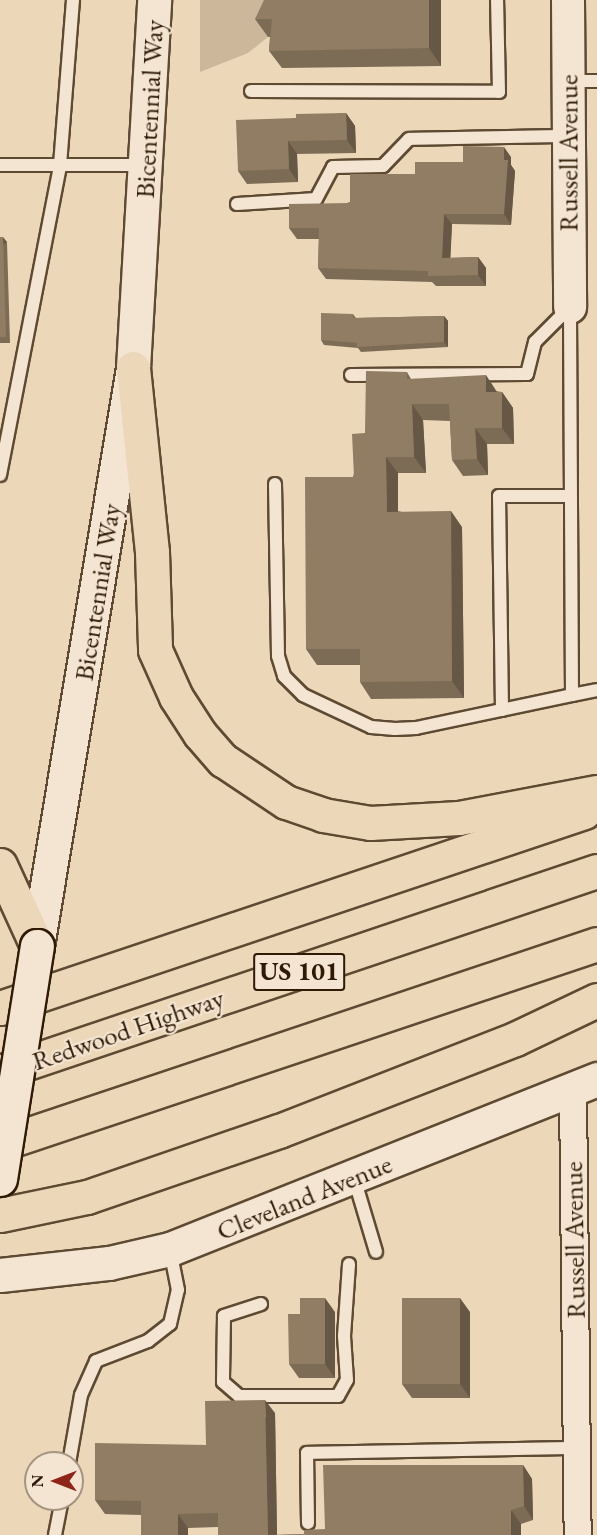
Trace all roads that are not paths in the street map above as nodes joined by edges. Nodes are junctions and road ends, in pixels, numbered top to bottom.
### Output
1 (73, 0) edge
2 (153, 0) edge
3 (498, 0) edge
4 (567, 0) edge
5 (583, 81) edge
6 (251, 91) dead end
7 (568, 136) junction
8 (0, 165) edge
9 (60, 165) junction
10 (147, 165) junction
11 (237, 204) dead end
12 (570, 307) junction
13 (133, 368) junction
14 (351, 375) dead end
15 (0, 475) edge
16 (275, 484) dead end
17 (570, 496) junction
18 (597, 690) edge
19 (572, 695) junction
20 (502, 710) junction
21 (597, 792) edge
22 (597, 807) edge
23 (0, 865) edge
24 (597, 871) edge
25 (597, 945) edge
26 (37, 946) junction
27 (597, 1000) edge
28 (0, 1008) edge
29 (0, 1072) edge
30 (585, 1084) edge
31 (0, 1144) edge
32 (353, 1177) junction
33 (0, 1179) edge
34 (0, 1215) edge
35 (170, 1249) junction
36 (376, 1252) dead end
37 (349, 1264) dead end
38 (0, 1275) edge
39 (261, 1304) dead end
40 (577, 1448) junction
41 (71, 1451) edge
42 (60, 1511) edge
43 (308, 1523) dead end
44 (56, 1535) edge
45 (578, 1535) edge

1 - 9 lane
2 - 10 main road, Bicentennial Way
3 - 6 lane
4 - 5 street, Russell Avenue
5 - 7 street, Russell Avenue
7 - 11 lane
7 - 12 street, Russell Avenue
8 - 9 lane
9 - 10 lane
9 - 15 lane
10 - 13 main road, Bicentennial Way
12 - 14 lane
12 - 17 lane
13 - 21 highway
13 - 26 main road, Bicentennial Way
16 - 20 lane
17 - 19 lane
17 - 20 lane
18 - 19 lane
19 - 20 lane
22 - 28 highway
23 - 26 highway
24 - 29 highway, Redwood Highway / US 101
25 - 31 highway, US 101
26 - 33 main road, Bicentennial Way, bridge
27 - 34 highway
30 - 32 main road, Cleveland Avenue
30 - 40 street, Russell Avenue
32 - 35 main road, Cleveland Avenue
32 - 36 lane
35 - 38 main road, Cleveland Avenue
35 - 41 lane
37 - 39 lane
40 - 43 lane
40 - 45 street, Russell Avenue
42 - 44 lane

